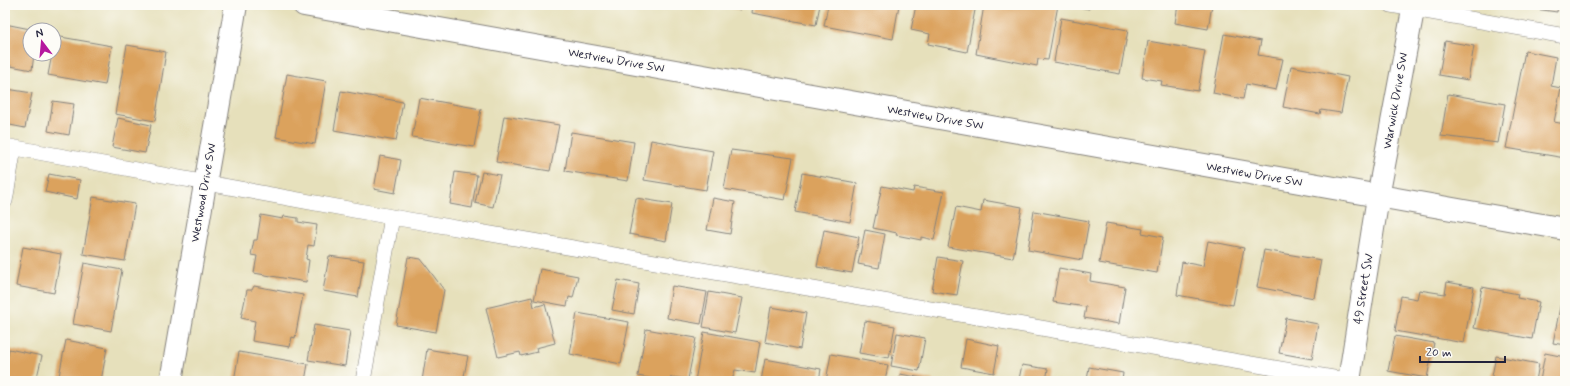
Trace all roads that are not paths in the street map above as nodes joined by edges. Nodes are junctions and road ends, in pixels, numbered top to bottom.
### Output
1 (236, 5) edge
2 (304, 5) edge
3 (1391, 5) edge
4 (1413, 7) edge
5 (1565, 36) edge
6 (9, 147) edge
7 (206, 183) junction
8 (1378, 197) junction
9 (5, 201) edge
10 (392, 217) junction
11 (1565, 229) edge
12 (171, 381) edge
13 (363, 381) edge
14 (1350, 381) edge

1 - 7 street, Westwood Drive SW
2 - 8 street, Westview Drive SW
3 - 4 lane
4 - 5 lane
4 - 8 street, Warwick Drive SW
6 - 7 lane
6 - 9 lane
7 - 10 lane
7 - 12 street, Westwood Drive SW
8 - 11 street, Westview Drive SW
8 - 14 street, 49 Street SW
10 - 13 lane
10 - 14 lane

